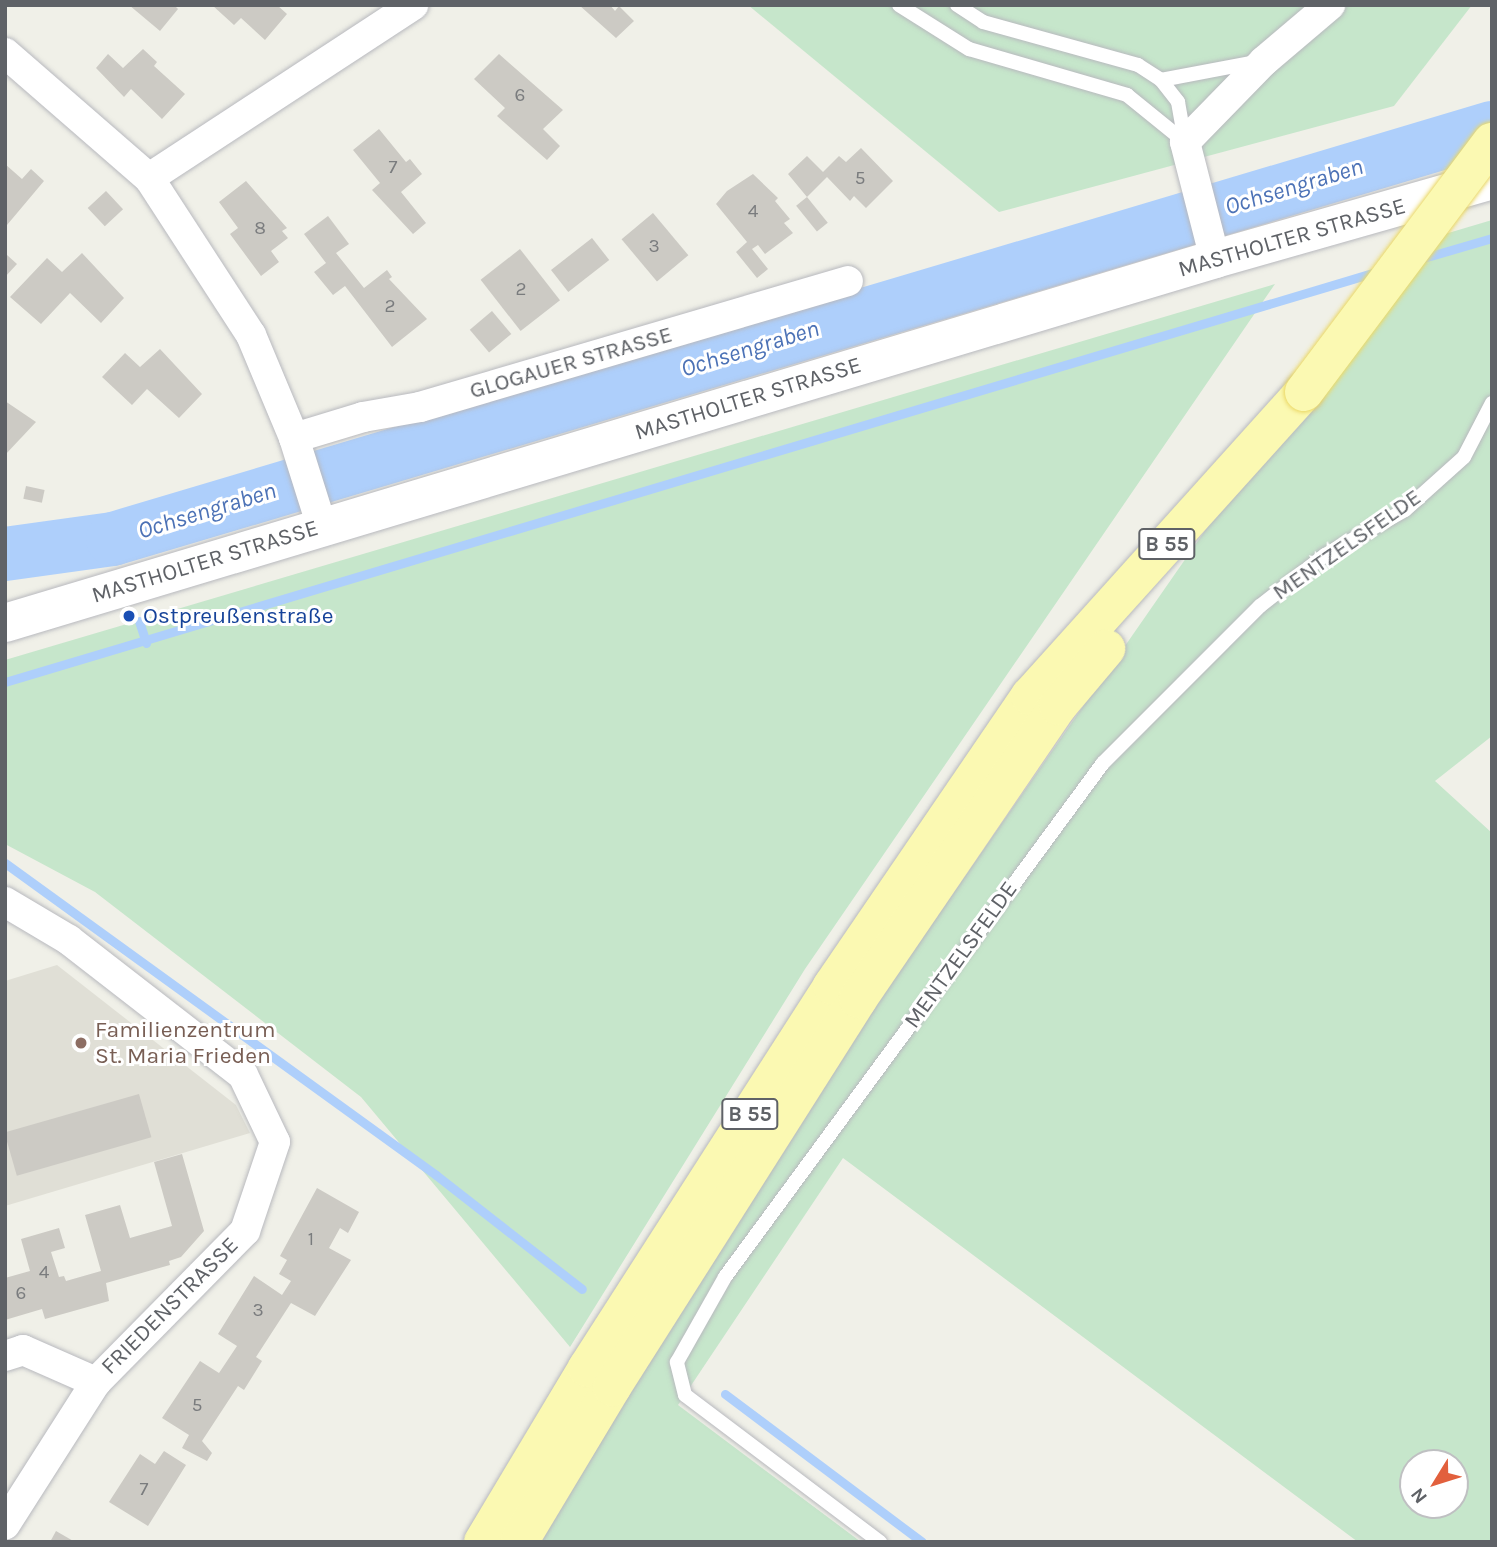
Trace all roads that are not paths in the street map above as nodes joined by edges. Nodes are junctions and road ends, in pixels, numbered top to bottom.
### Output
1 (413, 5) edge
2 (899, 5) edge
3 (957, 5) edge
4 (1330, 5) edge
5 (5, 53) edge
6 (1264, 61) junction
7 (1161, 80) junction
8 (1185, 142) junction
9 (1492, 142) edge
10 (1492, 168) edge
11 (149, 178) junction
12 (1492, 180) edge
13 (1213, 251) junction
14 (848, 281) dead end
15 (1310, 396) junction
16 (1492, 403) edge
17 (296, 444) junction
18 (318, 516) junction
19 (5, 623) edge
20 (5, 902) edge
21 (5, 1356) edge
22 (96, 1382) junction
23 (5, 1525) edge
24 (483, 1542) edge
25 (519, 1542) edge
26 (880, 1542) edge

1 - 11 street
2 - 8 lane
3 - 7 lane
4 - 6 street
5 - 11 street
6 - 7 lane
6 - 8 street
7 - 8 lane
8 - 13 street
9 - 15 main road, B 55, bridge
10 - 15 main road, B 55
11 - 17 street
12 - 13 street, MASTHOLTER STRASSE
13 - 18 street, MASTHOLTER STRASSE
14 - 17 street, GLOGAUER STRASSE
15 - 24 main road, B 55
15 - 25 main road, B 55
16 - 26 lane, MENTZELSFELDE
17 - 18 street
18 - 19 street, MASTHOLTER STRASSE
20 - 22 street, FRIEDENSTRASSE
21 - 22 street, FRIEDENSTRASSE
22 - 23 street, FRIEDENSTRASSE

